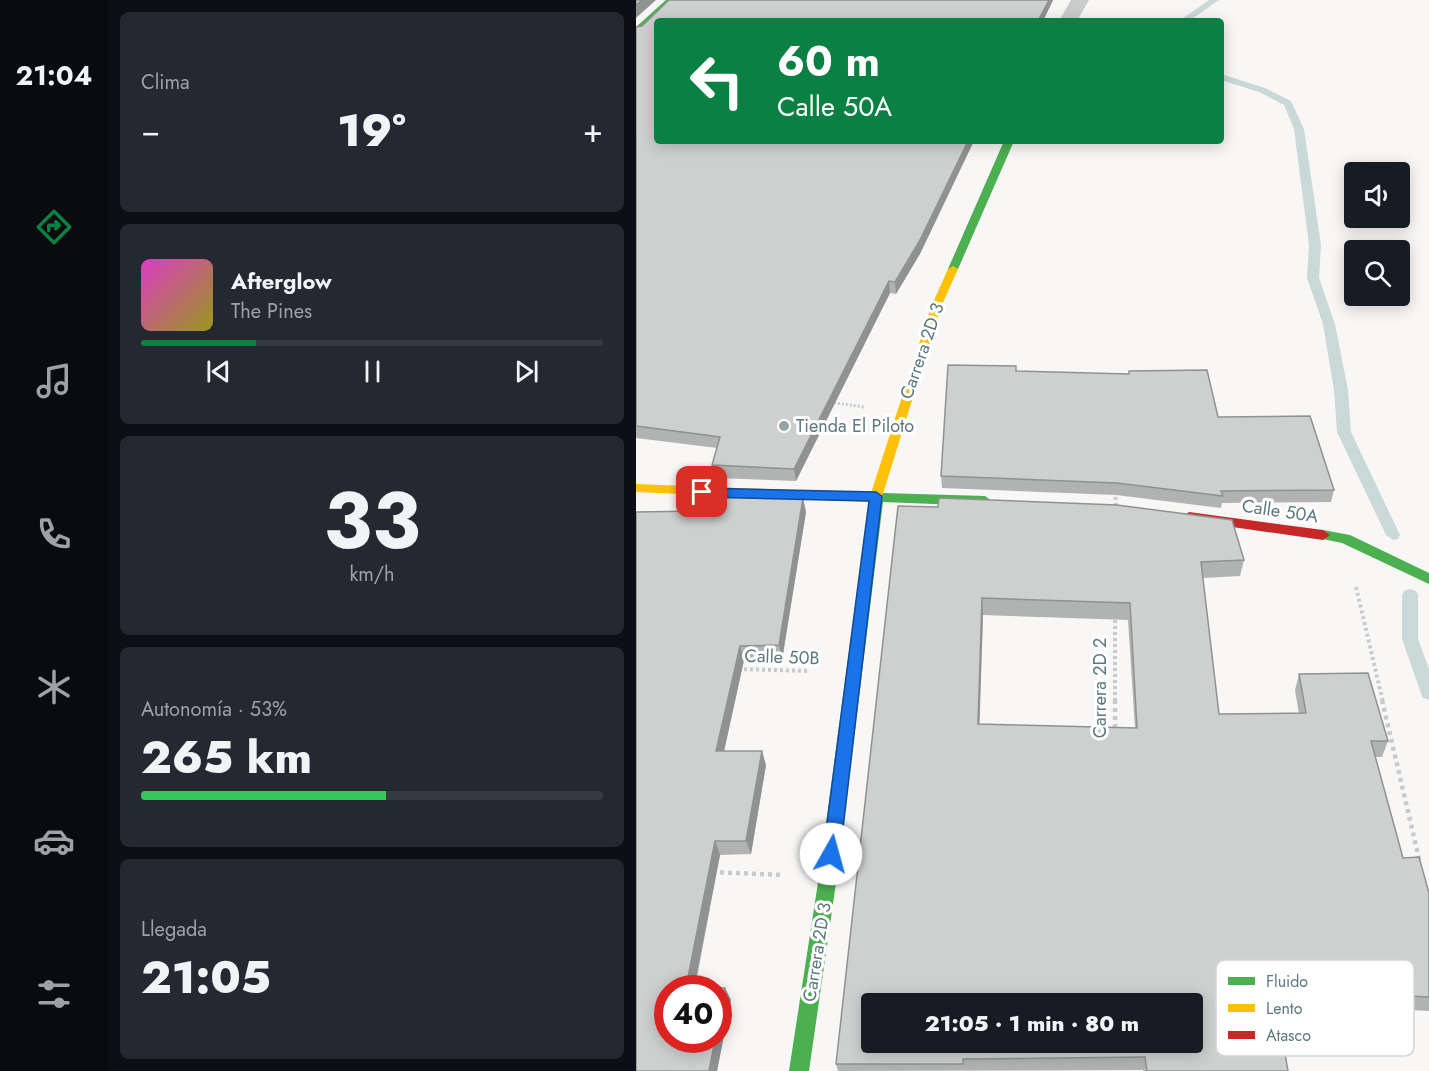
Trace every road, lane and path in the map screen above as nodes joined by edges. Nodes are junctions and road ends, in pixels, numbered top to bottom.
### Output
1 (670, 0) edge
2 (1080, 0) edge
3 (1070, 18) edge
4 (636, 31) edge
5 (1008, 144) edge
6 (820, 400) edge
7 (901, 412) junction
8 (1115, 485) edge
9 (636, 488) edge
10 (876, 496) junction
11 (1001, 502) edge
12 (1173, 515) edge
13 (1116, 520) edge
14 (1345, 538) junction
15 (1429, 579) edge
16 (1115, 602) edge
17 (728, 669) edge
18 (854, 673) junction
19 (1115, 732) edge
20 (1421, 868) edge
21 (704, 872) edge
22 (828, 876) junction
23 (799, 1071) edge

1 - 4 street
2 - 3 street
5 - 7 street, Carrera 2D 3
6 - 7 path
7 - 10 street, Carrera 2D 3
8 - 13 path
9 - 10 street
10 - 11 street
10 - 18 street, Carrera 2D 3
12 - 14 street, Calle 50A
14 - 15 street, Calle 50A
14 - 20 path
16 - 19 path, Carrera 2D 2
17 - 18 path, Calle 50B
18 - 22 street, Carrera 2D 3
21 - 22 path
22 - 23 street, Carrera 2D 3

